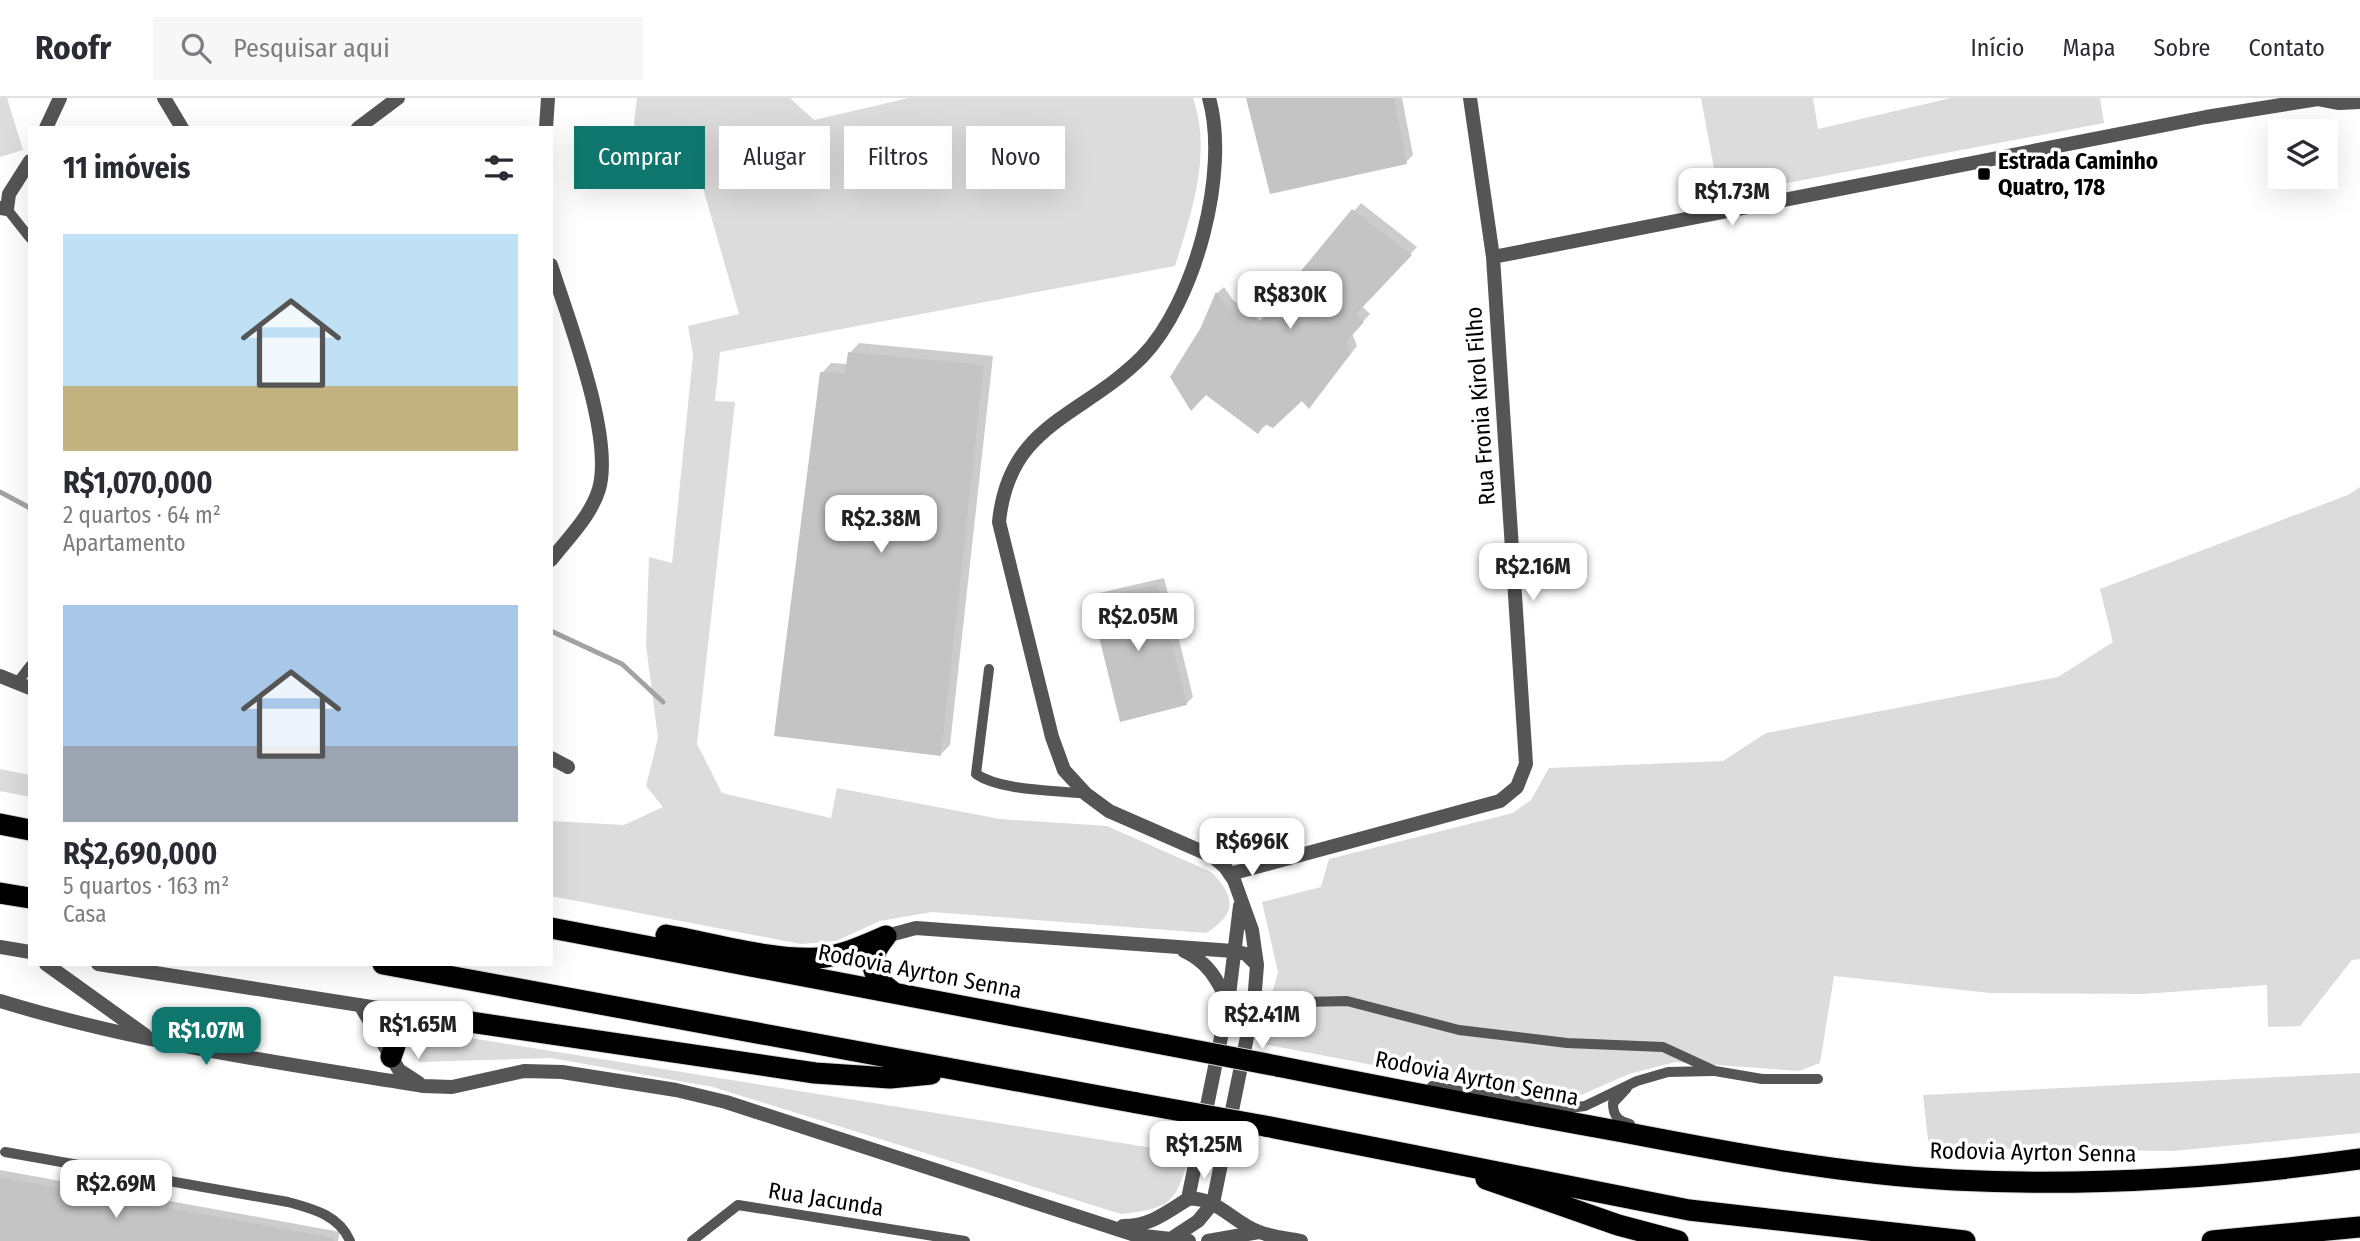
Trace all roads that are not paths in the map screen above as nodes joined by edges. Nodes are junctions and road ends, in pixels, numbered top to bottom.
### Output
1 (60, 98) edge
2 (164, 98) edge
3 (398, 98) edge
4 (548, 98) edge
5 (1209, 98) edge
6 (1470, 98) edge
7 (2318, 98) edge
8 (2360, 102) edge
9 (47, 126) edge
10 (181, 126) edge
11 (361, 126) edge
12 (546, 126) edge
13 (28, 163) edge
14 (4, 208) edge
15 (28, 236) edge
16 (1493, 257) junction
17 (553, 272) edge
18 (553, 557) edge
19 (989, 669) dead end
20 (0, 676) edge
21 (23, 685) edge
22 (553, 759) edge
23 (568, 767) dead end
24 (1086, 794) junction
25 (0, 824) edge
26 (28, 830) edge
27 (1230, 874) junction
28 (0, 892) edge
29 (28, 898) edge
30 (1241, 905) junction
31 (553, 914) edge
32 (553, 928) edge
33 (886, 936) junction
34 (0, 947) edge
35 (1176, 947) junction
36 (1233, 951) junction
37 (28, 952) edge
38 (1257, 965) junction
39 (49, 966) edge
40 (112, 966) edge
41 (394, 966) edge
42 (895, 993) junction
43 (0, 1001) edge
44 (1228, 1003) junction
45 (1254, 1003) junction
46 (360, 1005) junction
47 (443, 1018) junction
48 (149, 1038) junction
49 (391, 1057) junction
50 (954, 1071) junction
51 (1715, 1071) junction
52 (1818, 1079) dead end
53 (1630, 1084) junction
54 (423, 1086) junction
55 (1379, 1086) junction
56 (5, 1152) dead end
57 (1749, 1156) junction
58 (2360, 1158) edge
59 (1449, 1163) junction
60 (1188, 1199) junction
61 (1213, 1203) junction
62 (1107, 1226) junction
63 (2360, 1227) edge
64 (1259, 1232) junction
65 (350, 1241) edge
66 (692, 1241) edge
67 (965, 1241) edge
68 (1169, 1241) edge
69 (1189, 1241) edge
70 (1208, 1241) edge
71 (1301, 1241) edge
72 (1678, 1241) edge
73 (1965, 1241) edge
74 (2212, 1241) edge

1 - 9 street
2 - 10 street
3 - 11 street
4 - 12 street
5 - 24 street
6 - 16 street, Rua Fronia Kirol Filho
7 - 8 street
7 - 16 street
13 - 14 street
14 - 15 lane
16 - 27 street, Rua Fronia Kirol Filho
17 - 18 street
19 - 24 lane
20 - 21 street
22 - 23 street
24 - 27 street
25 - 26 highway
27 - 30 street
28 - 29 highway
30 - 36 street
30 - 38 street
31 - 33 highway
32 - 42 highway, Rodovia Ayrton Senna
33 - 35 street, Rodovia Ayrton Senna
33 - 42 highway
34 - 37 street
35 - 36 street, Rodovia Ayrton Senna
35 - 44 street, Rodovia Ayrton Senna
36 - 38 street, Rodovia Ayrton Senna
36 - 44 street
38 - 45 street
39 - 48 street
40 - 46 street
41 - 50 highway
42 - 55 highway, Rodovia Ayrton Senna, bridge
43 - 48 street
44 - 60 street
45 - 51 lane
45 - 61 street
46 - 47 street
46 - 49 street
47 - 49 highway
47 - 50 highway
48 - 54 street
49 - 54 street
50 - 59 highway, bridge
51 - 52 lane
51 - 53 lane
53 - 55 lane
53 - 57 lane
54 - 62 street
55 - 57 highway, Rodovia Ayrton Senna
56 - 65 lane
57 - 58 highway, Rodovia Ayrton Senna
59 - 72 highway
59 - 73 highway
60 - 61 street
60 - 62 street
61 - 64 street
61 - 68 street
62 - 68 street
63 - 74 highway
64 - 70 street
64 - 71 street
66 - 67 lane, Rua Jacunda
68 - 69 street

